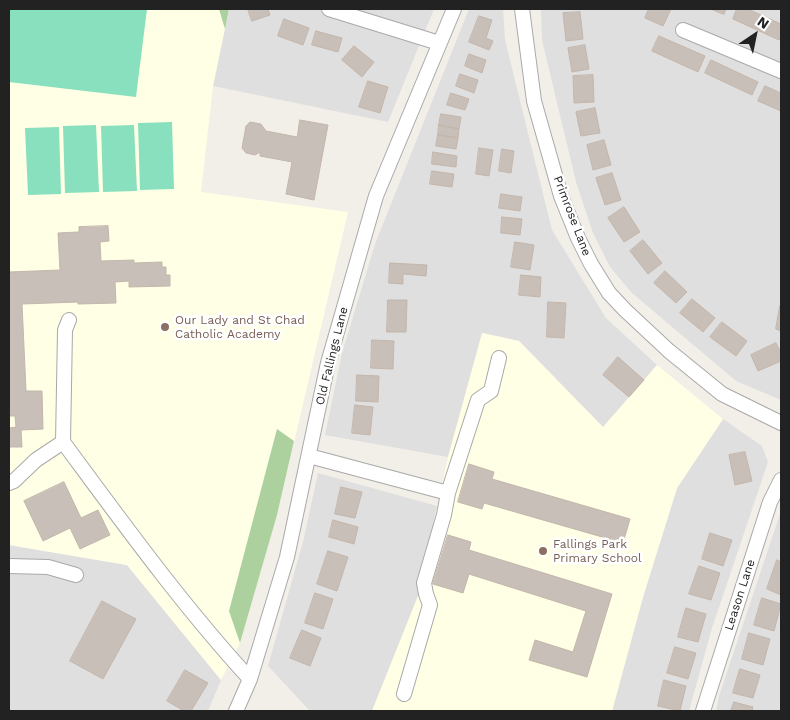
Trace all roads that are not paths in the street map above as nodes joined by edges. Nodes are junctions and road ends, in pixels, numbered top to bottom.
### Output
1 (329, 9) edge
2 (454, 9) edge
3 (522, 9) edge
4 (683, 30) dead end
5 (439, 43) junction
6 (781, 71) edge
7 (69, 320) dead end
8 (499, 358) dead end
9 (781, 423) edge
10 (63, 442) junction
11 (309, 456) junction
12 (781, 480) edge
13 (9, 483) edge
14 (448, 493) junction
15 (9, 566) edge
16 (76, 575) dead end
17 (250, 680) junction
18 (404, 694) dead end
19 (236, 711) edge
20 (703, 711) edge

1 - 5 street
2 - 5 street, Old Fallings Lane
3 - 9 street, Primrose Lane
4 - 6 street
5 - 11 street, Old Fallings Lane
7 - 10 street
8 - 14 street
10 - 13 street
10 - 17 street
11 - 14 street
11 - 17 street, Old Fallings Lane
12 - 20 street, Leason Lane
14 - 18 street
15 - 16 street
17 - 19 street, Old Fallings Lane

